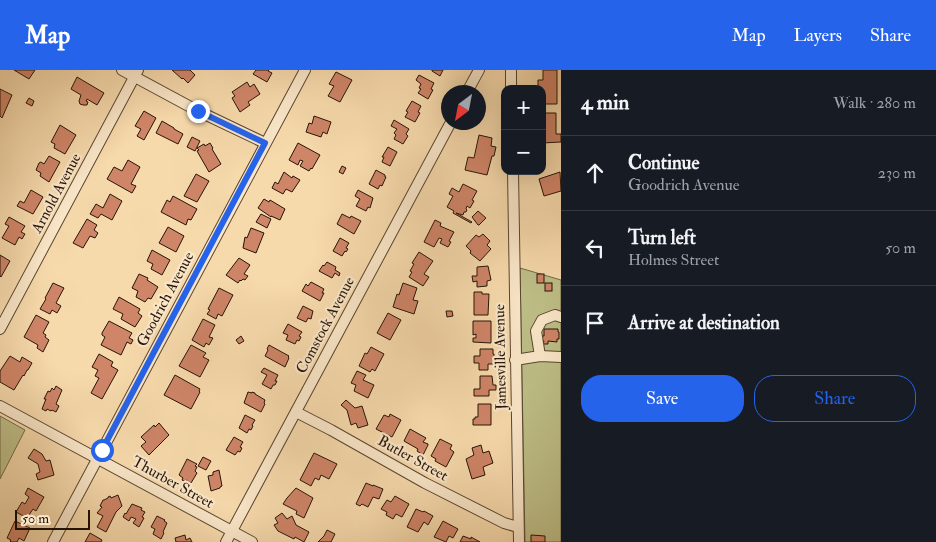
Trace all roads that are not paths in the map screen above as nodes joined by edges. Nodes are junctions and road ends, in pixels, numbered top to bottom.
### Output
1 (122, 70) edge
2 (305, 70) edge
3 (479, 70) edge
4 (511, 70) edge
5 (136, 73) edge
6 (471, 85) edge
7 (512, 85) edge
8 (447, 130) edge
9 (265, 143) junction
10 (513, 175) edge
11 (561, 317) edge
12 (0, 329) edge
13 (540, 356) junction
14 (561, 357) edge
15 (516, 360) junction
16 (0, 406) edge
17 (296, 412) junction
18 (98, 458) junction
19 (518, 527) junction
20 (232, 531) junction
21 (53, 542) edge
22 (226, 542) edge
23 (252, 542) edge
24 (519, 542) edge

1 - 5 street
2 - 9 street, Goodrich Avenue
3 - 6 street
4 - 7 street
5 - 9 street
5 - 12 street, Arnold Avenue
8 - 17 street, Comstock Avenue
9 - 18 street, Goodrich Avenue
10 - 15 street, Jamesville Avenue
11 - 13 street
13 - 14 street
13 - 15 street
15 - 19 street, Jamesville Avenue
16 - 18 street, Thurber Street
17 - 19 street, Butler Street
17 - 20 street, Comstock Avenue
18 - 20 street, Thurber Street
18 - 21 street, Goodrich Avenue
19 - 24 street, Jamesville Avenue
20 - 22 street, Comstock Avenue
20 - 23 street, Thurber Street

